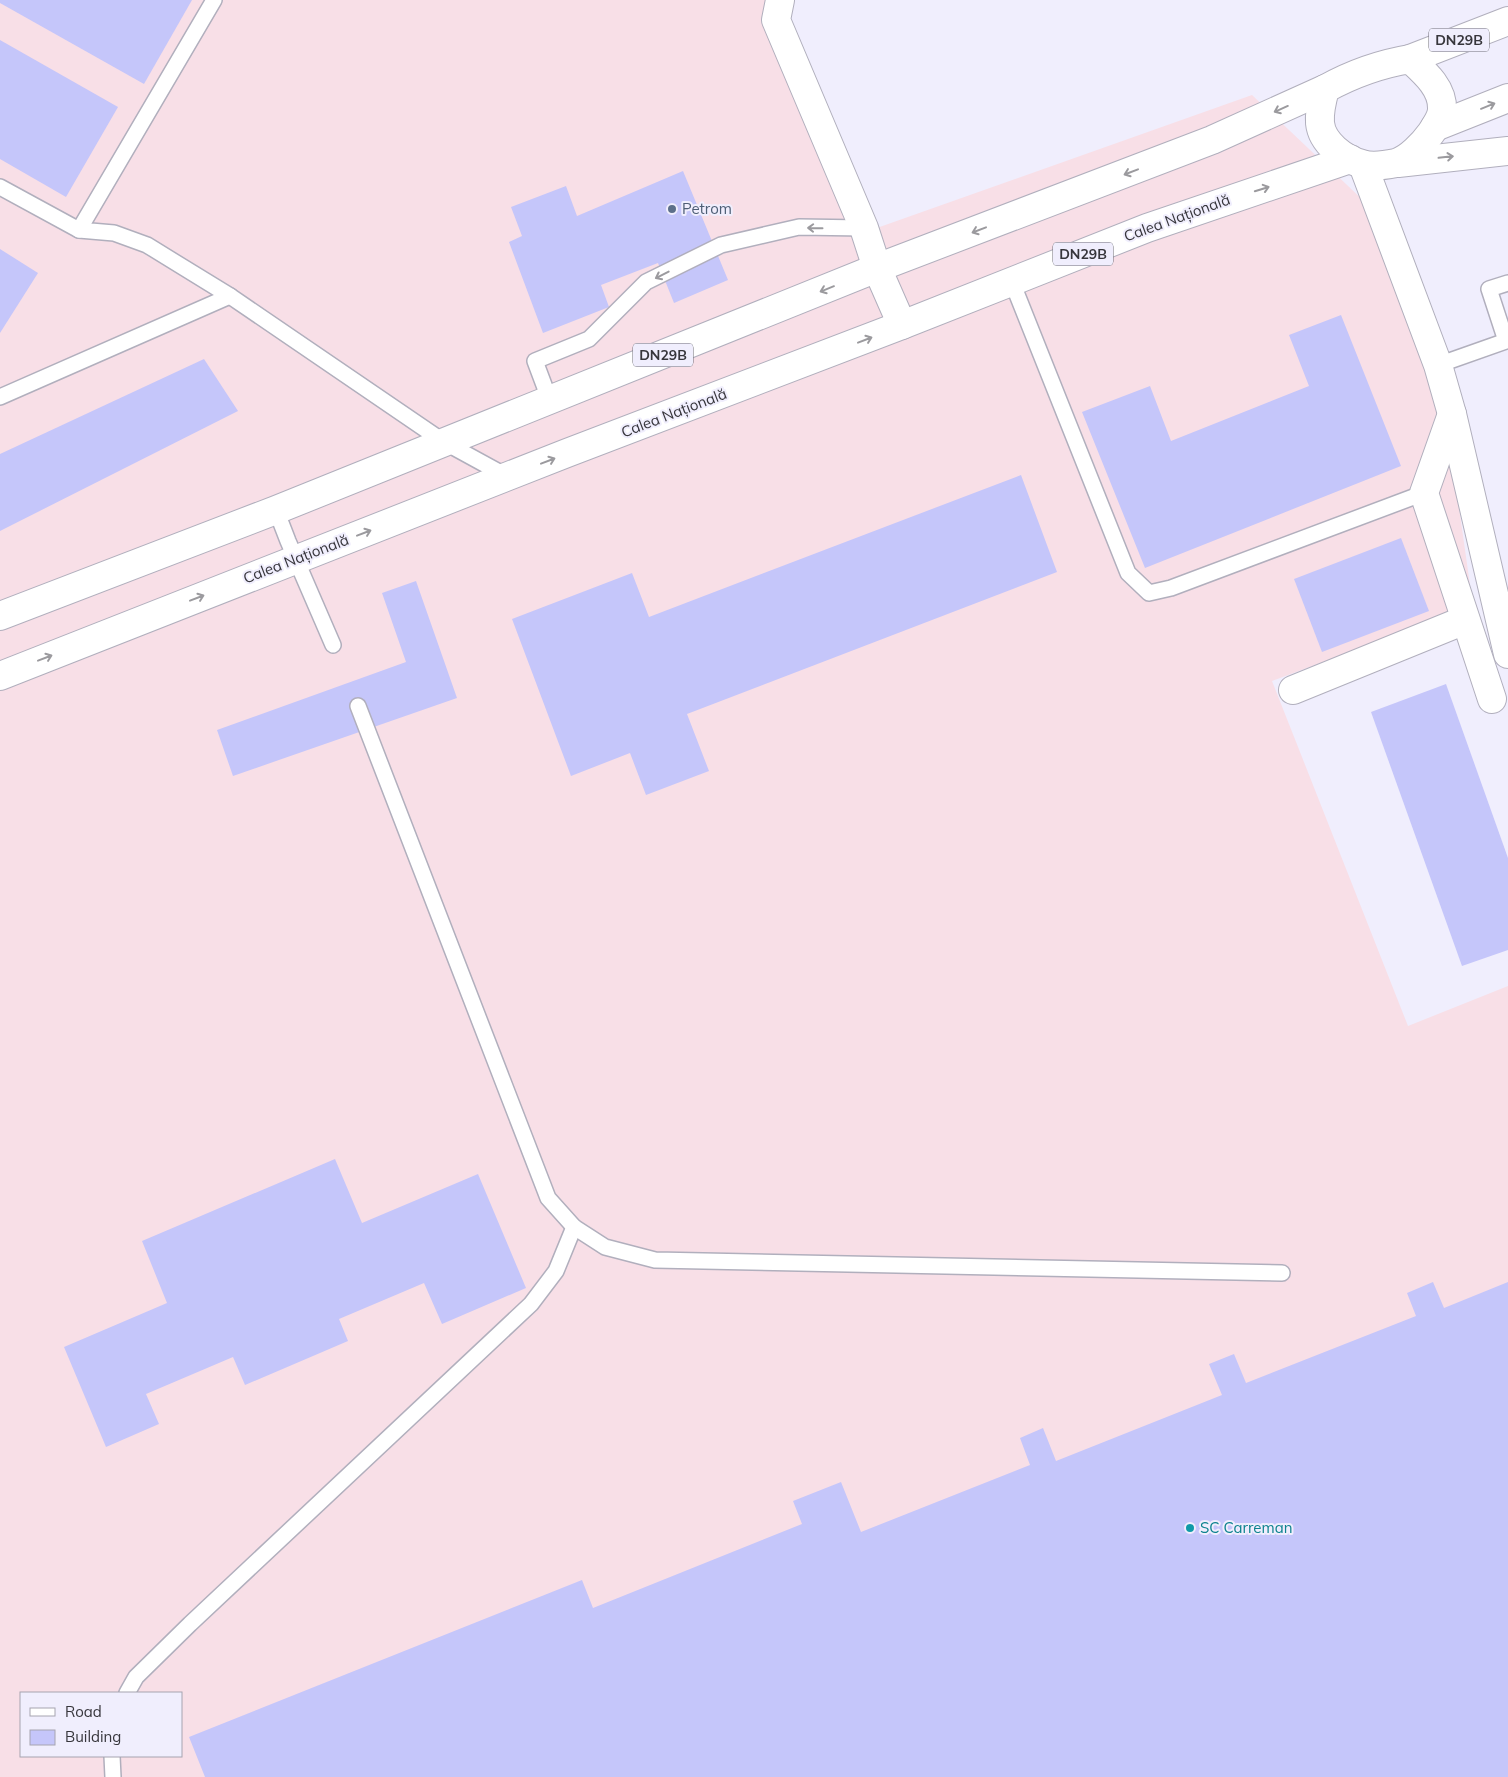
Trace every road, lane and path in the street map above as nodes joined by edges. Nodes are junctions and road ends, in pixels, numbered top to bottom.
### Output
1 (214, 0) edge
2 (780, 0) edge
3 (1508, 21) edge
4 (1410, 59) junction
5 (1325, 89) junction
6 (1508, 98) edge
7 (1435, 127) junction
8 (1508, 151) edge
9 (1357, 162) junction
10 (1398, 162) junction
11 (0, 187) edge
12 (864, 228) junction
13 (79, 230) junction
14 (877, 268) junction
15 (1012, 282) junction
16 (1508, 283) edge
17 (230, 296) junction
18 (902, 326) junction
19 (1507, 343) edge
20 (1438, 364) junction
21 (0, 397) edge
22 (550, 401) junction
23 (1452, 414) junction
24 (444, 442) junction
25 (508, 477) junction
26 (1424, 493) junction
27 (276, 510) junction
28 (296, 559) junction
29 (0, 616) edge
30 (1465, 620) junction
31 (333, 645) dead end
32 (1508, 654) edge
33 (0, 676) edge
34 (1293, 690) dead end
35 (1492, 699) dead end
36 (358, 706) dead end
37 (574, 1227) junction
38 (1282, 1273) dead end
39 (128, 1692) edge
40 (112, 1757) edge
41 (113, 1777) edge

1 - 13 lane
2 - 12 main road
3 - 4 main road, DN29B
4 - 5 main road, DN29B
4 - 7 main road, DN29B
5 - 9 main road
5 -> 14 main road, DN29B
7 -> 6 main road, DN29B
7 - 10 main road, DN29B
10 -> 8 main road
9 - 10 main road, DN29B
15 -> 9 main road, Calea Națională / DN29B
9 - 20 main road
11 - 13 lane
12 - 14 main road
12 -> 22 lane
13 - 17 lane
14 - 18 main road
14 -> 22 main road, DN29B
15 - 18 main road, Calea Națională / DN29B
15 - 26 lane
16 - 19 lane
17 - 21 lane
17 - 24 lane
25 -> 18 main road, Calea Națională / DN29B
19 - 20 lane
20 - 23 main road
22 - 24 main road, DN29B
23 - 26 main road
23 - 32 main road
24 - 25 lane
24 - 27 main road, DN29B
28 -> 25 main road, Calea Națională / DN29B
26 - 30 main road
27 - 28 lane
27 - 29 main road, DN29B
28 - 31 lane
33 -> 28 main road, Calea Națională / DN29B
30 - 34 main road
30 - 35 main road
36 - 37 lane
37 - 38 lane
37 - 39 lane
40 - 41 lane

